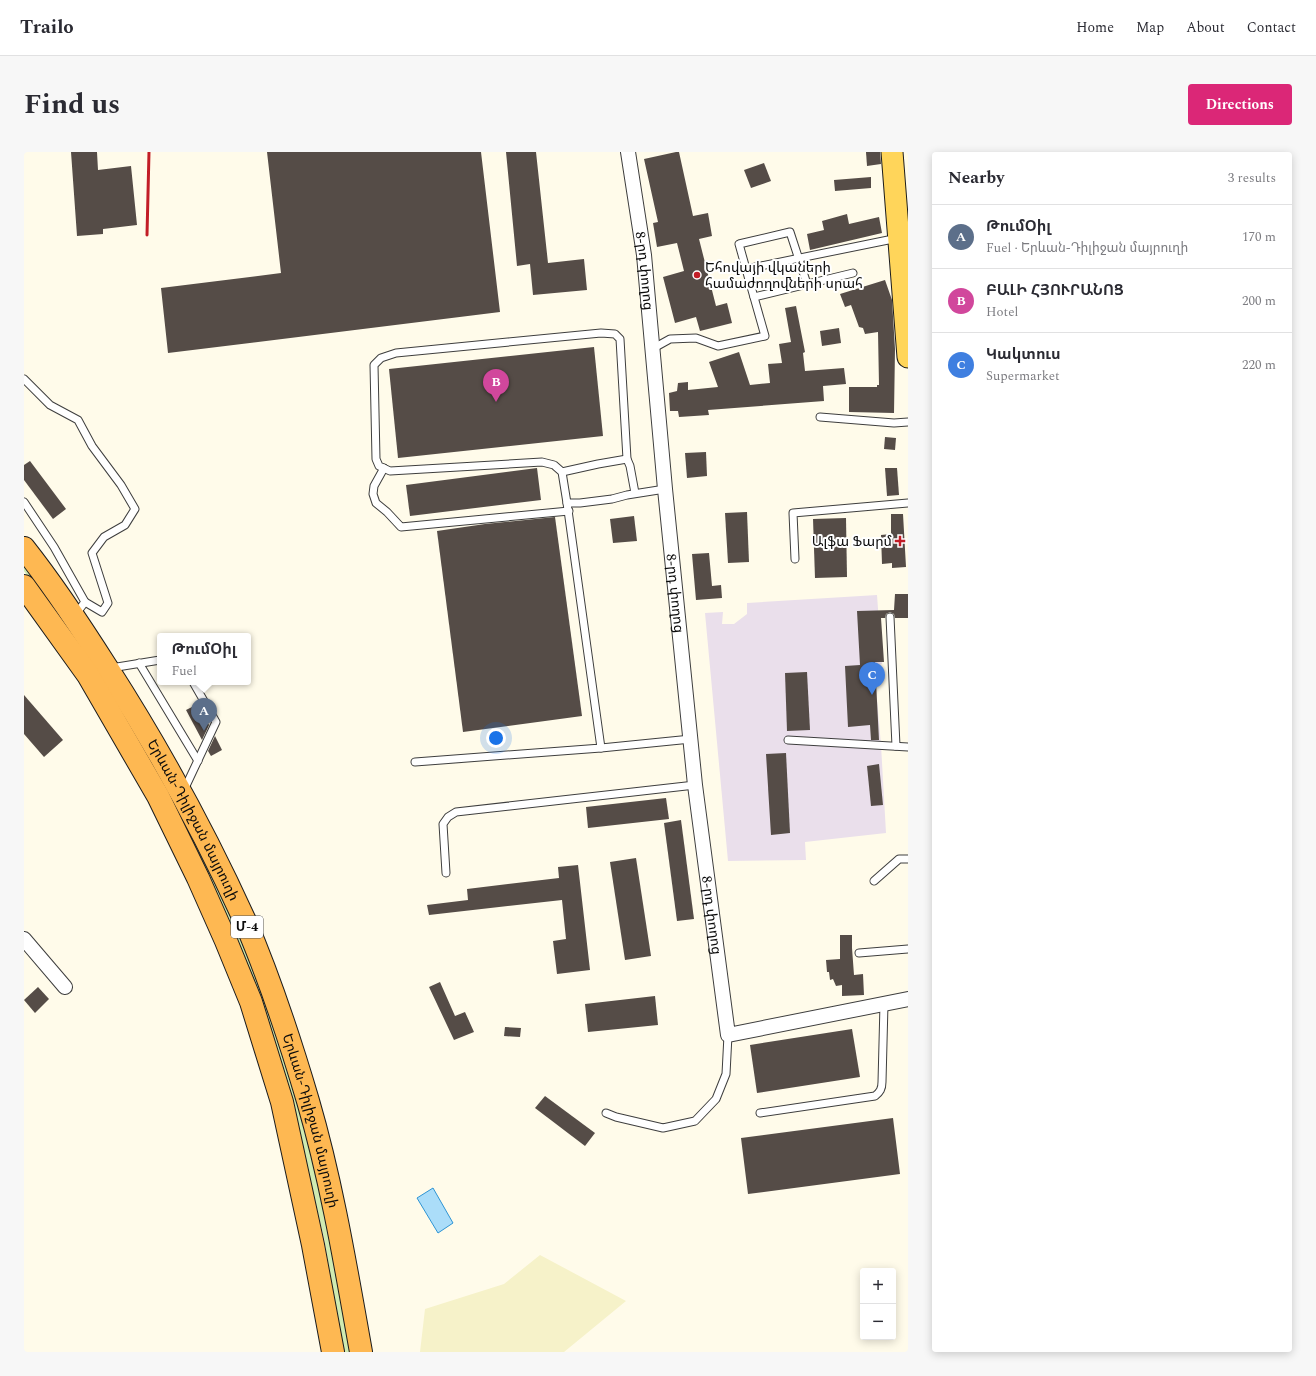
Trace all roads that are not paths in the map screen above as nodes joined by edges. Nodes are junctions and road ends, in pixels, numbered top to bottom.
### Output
1 (628, 152) edge
2 (892, 152) edge
3 (902, 242) edge
4 (799, 259) junction
5 (746, 269) junction
6 (853, 273) dead end
7 (807, 284) junction
8 (754, 298) junction
9 (652, 349) junction
10 (908, 357) edge
11 (24, 379) edge
12 (820, 417) dead end
13 (908, 422) edge
14 (627, 459) junction
15 (384, 468) junction
16 (562, 472) junction
17 (666, 489) junction
18 (635, 494) junction
19 (24, 502) edge
20 (567, 503) junction
21 (908, 503) edge
22 (569, 511) junction
23 (24, 548) edge
24 (795, 559) dead end
25 (24, 586) edge
26 (79, 609) junction
27 (890, 617) dead end
28 (157, 660) edge
29 (140, 663) junction
30 (107, 669) junction
31 (195, 685) edge
32 (691, 739) junction
33 (788, 740) dead end
34 (896, 746) junction
35 (908, 747) edge
36 (601, 748) junction
37 (198, 761) junction
38 (415, 762) dead end
39 (695, 784) junction
40 (182, 794) junction
41 (908, 859) edge
42 (446, 873) dead end
43 (874, 881) dead end
44 (24, 939) edge
45 (908, 950) edge
46 (859, 953) dead end
47 (65, 987) dead end
48 (908, 1000) edge
49 (884, 1004) junction
50 (728, 1035) junction
51 (606, 1113) dead end
52 (760, 1113) dead end
53 (333, 1352) edge
54 (361, 1352) edge

1 - 9 street, 8-րդ փողոց
2 - 3 main road
3 - 4 lane
3 - 10 main road
4 - 5 lane
4 - 5 lane
4 - 7 lane
5 - 8 lane
6 - 7 lane
7 - 8 lane
8 - 9 lane
9 - 17 street, 8-րդ փողոց
11 - 26 lane
12 - 13 lane
14 - 15 lane
14 - 16 lane
14 - 18 lane
15 - 16 lane
15 - 22 lane
16 - 20 lane
17 - 18 lane
17 - 32 street, 8-րդ փողոց
18 - 20 lane
19 - 26 lane
20 - 22 lane
21 - 24 lane
22 - 36 lane
23 - 26 highway, Երևան-Դիլիջան մայրուղի / Մ-4
25 - 53 highway, Երևան-Դիլիջան մայրուղի / Մ-4
26 - 30 highway, Երևան-Դիլիջան մայրուղի / Մ-4
27 - 34 lane
28 - 29 lane
29 - 30 lane
29 - 37 lane
30 - 40 highway, Երևան-Դիլիջան մայրուղի / Մ-4
31 - 37 lane
32 - 36 lane
32 - 39 street, 8-րդ փողոց
33 - 34 lane
34 - 35 lane
36 - 38 lane
37 - 40 lane
39 - 42 lane
39 - 50 street, 8-րդ փողոց
40 - 54 highway, Երևան-Դիլիջան մայրուղի / Մ-4
41 - 43 lane
44 - 47 street
45 - 46 lane
48 - 49 street
49 - 50 street
49 - 52 lane
50 - 51 lane

